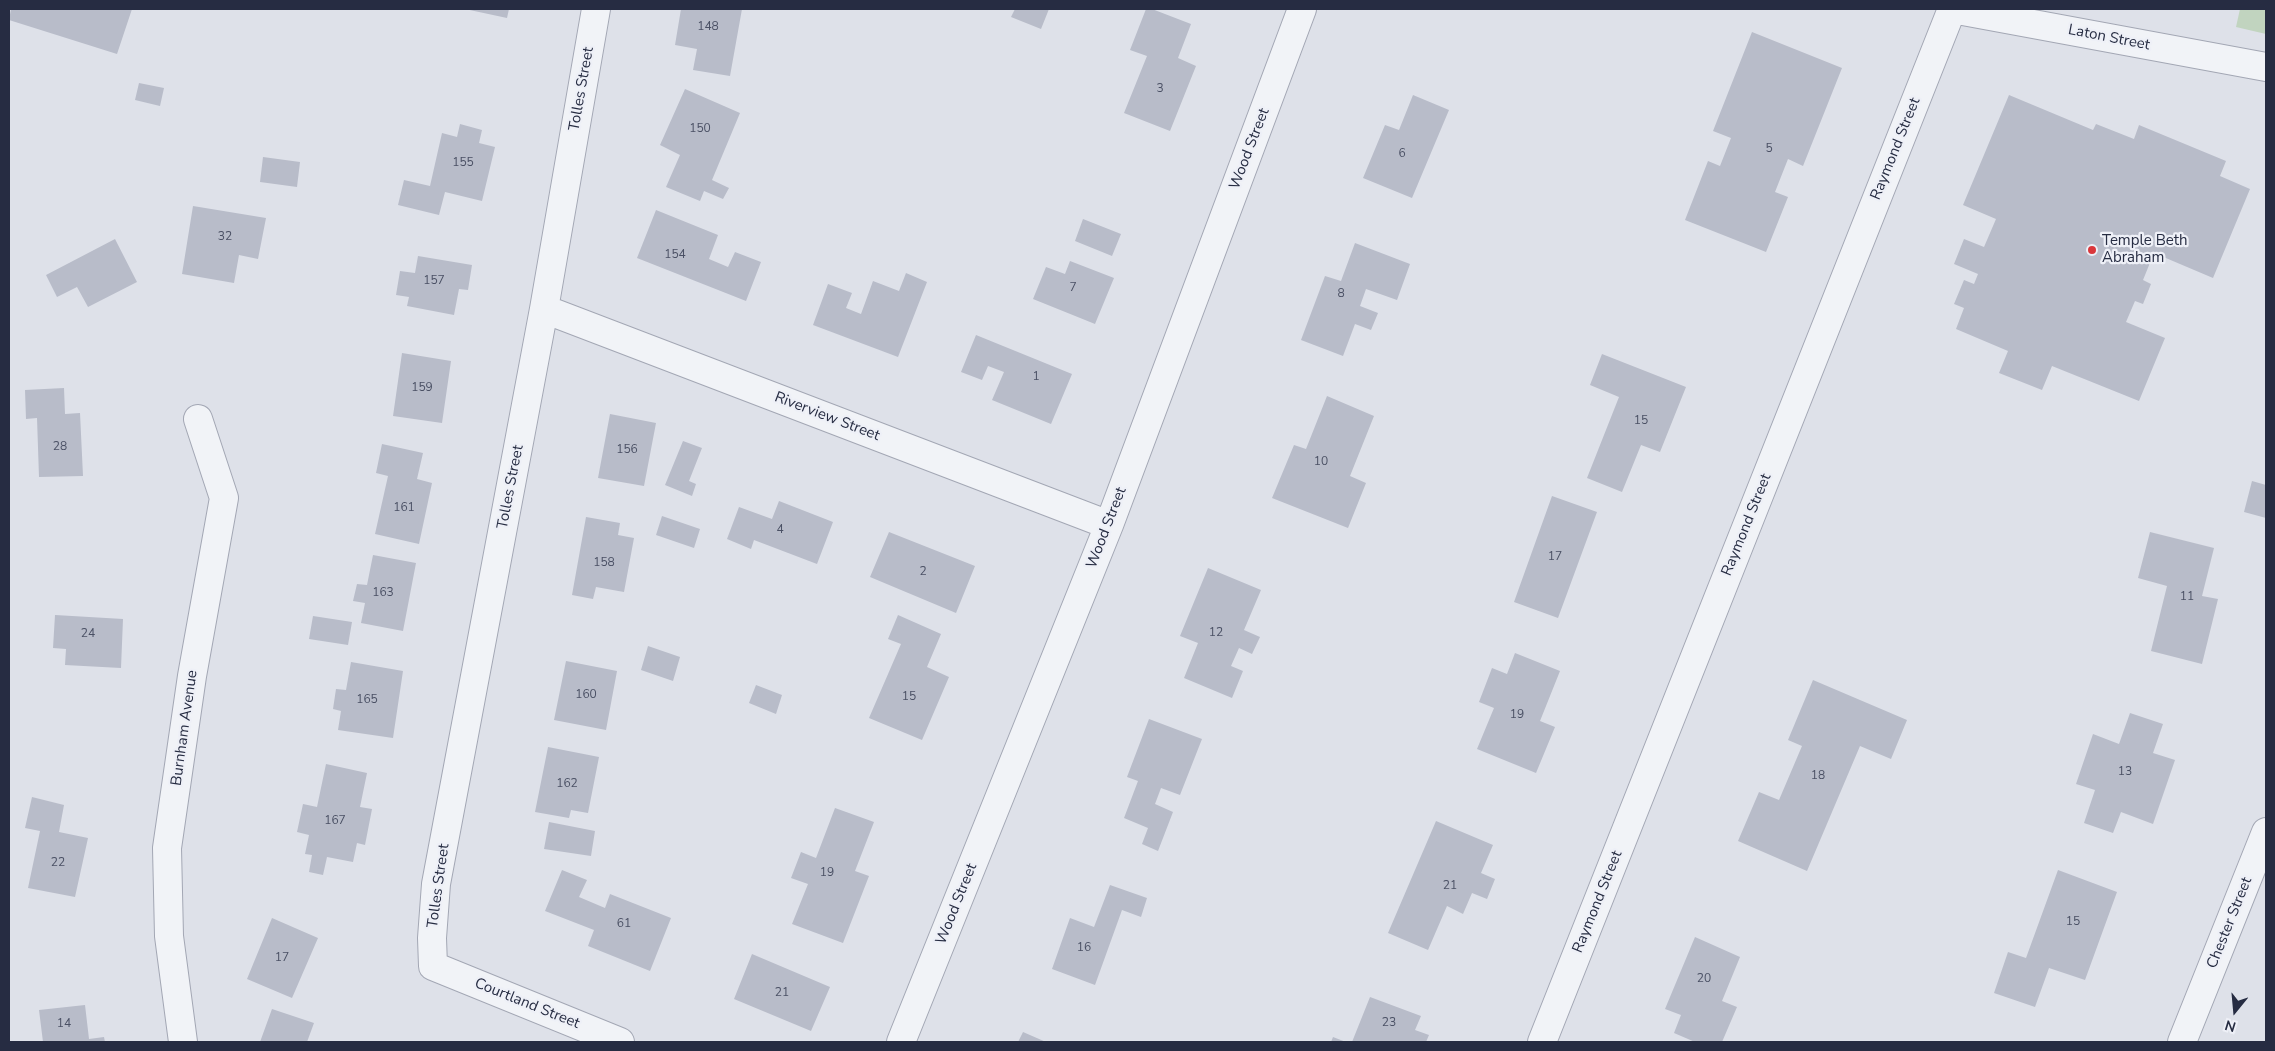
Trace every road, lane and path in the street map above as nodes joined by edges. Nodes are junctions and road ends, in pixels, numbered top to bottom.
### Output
1 (596, 9) edge
2 (1302, 9) edge
3 (1952, 9) edge
4 (2266, 67) edge
5 (544, 309) junction
6 (198, 420) dead end
7 (1109, 525) junction
8 (2266, 832) edge
9 (433, 966) joint
10 (184, 1042) edge
11 (620, 1042) edge
12 (901, 1042) edge
13 (1542, 1042) edge
14 (2182, 1042) edge

1 - 5 street, Tolles Street
2 - 7 street, Wood Street
3 - 4 street, Laton Street
3 - 13 street, Raymond Street
5 - 7 street, Riverview Street
5 - 9 street, Tolles Street
6 - 10 street, Burnham Avenue
7 - 12 street, Wood Street
8 - 14 street, Chester Street
9 - 11 street, Courtland Street

